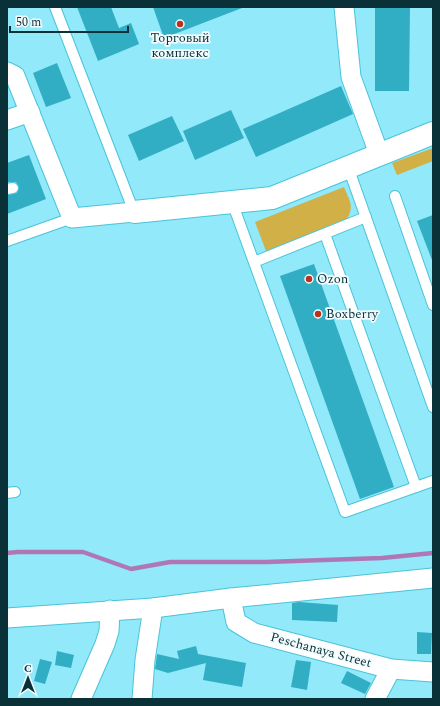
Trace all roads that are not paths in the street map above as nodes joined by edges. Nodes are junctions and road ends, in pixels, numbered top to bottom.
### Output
1 (55, 7) edge
2 (344, 7) edge
3 (7, 72) edge
4 (30, 112) junction
5 (7, 120) edge
6 (433, 133) edge
7 (379, 154) junction
8 (348, 167) junction
9 (395, 196) dead end
10 (232, 202) junction
11 (134, 212) junction
12 (366, 217) junction
13 (72, 218) junction
14 (325, 234) junction
15 (7, 241) edge
16 (254, 262) junction
17 (433, 305) edge
18 (433, 407) edge
19 (433, 481) edge
20 (416, 487) junction
21 (433, 578) edge
22 (231, 598) junction
23 (153, 608) junction
24 (110, 610) junction
25 (7, 618) edge
26 (391, 669) junction
27 (433, 672) edge
28 (81, 699) edge
29 (142, 699) edge
30 (375, 699) edge

1 - 11 lane
2 - 7 street
3 - 4 street
4 - 5 street
4 - 13 street
6 - 7 street
7 - 8 street
8 - 10 street
8 - 12 lane
9 - 17 lane
10 - 11 street
10 - 16 lane
11 - 13 street
12 - 14 lane
12 - 18 lane
13 - 15 lane
14 - 16 lane
14 - 20 lane
16 - 20 lane
19 - 20 lane
21 - 22 street
22 - 23 street
22 - 26 street, Peschanaya Street
23 - 24 street
23 - 29 street
24 - 25 street
24 - 28 street
26 - 27 street, Peschanaya Street
26 - 30 street

